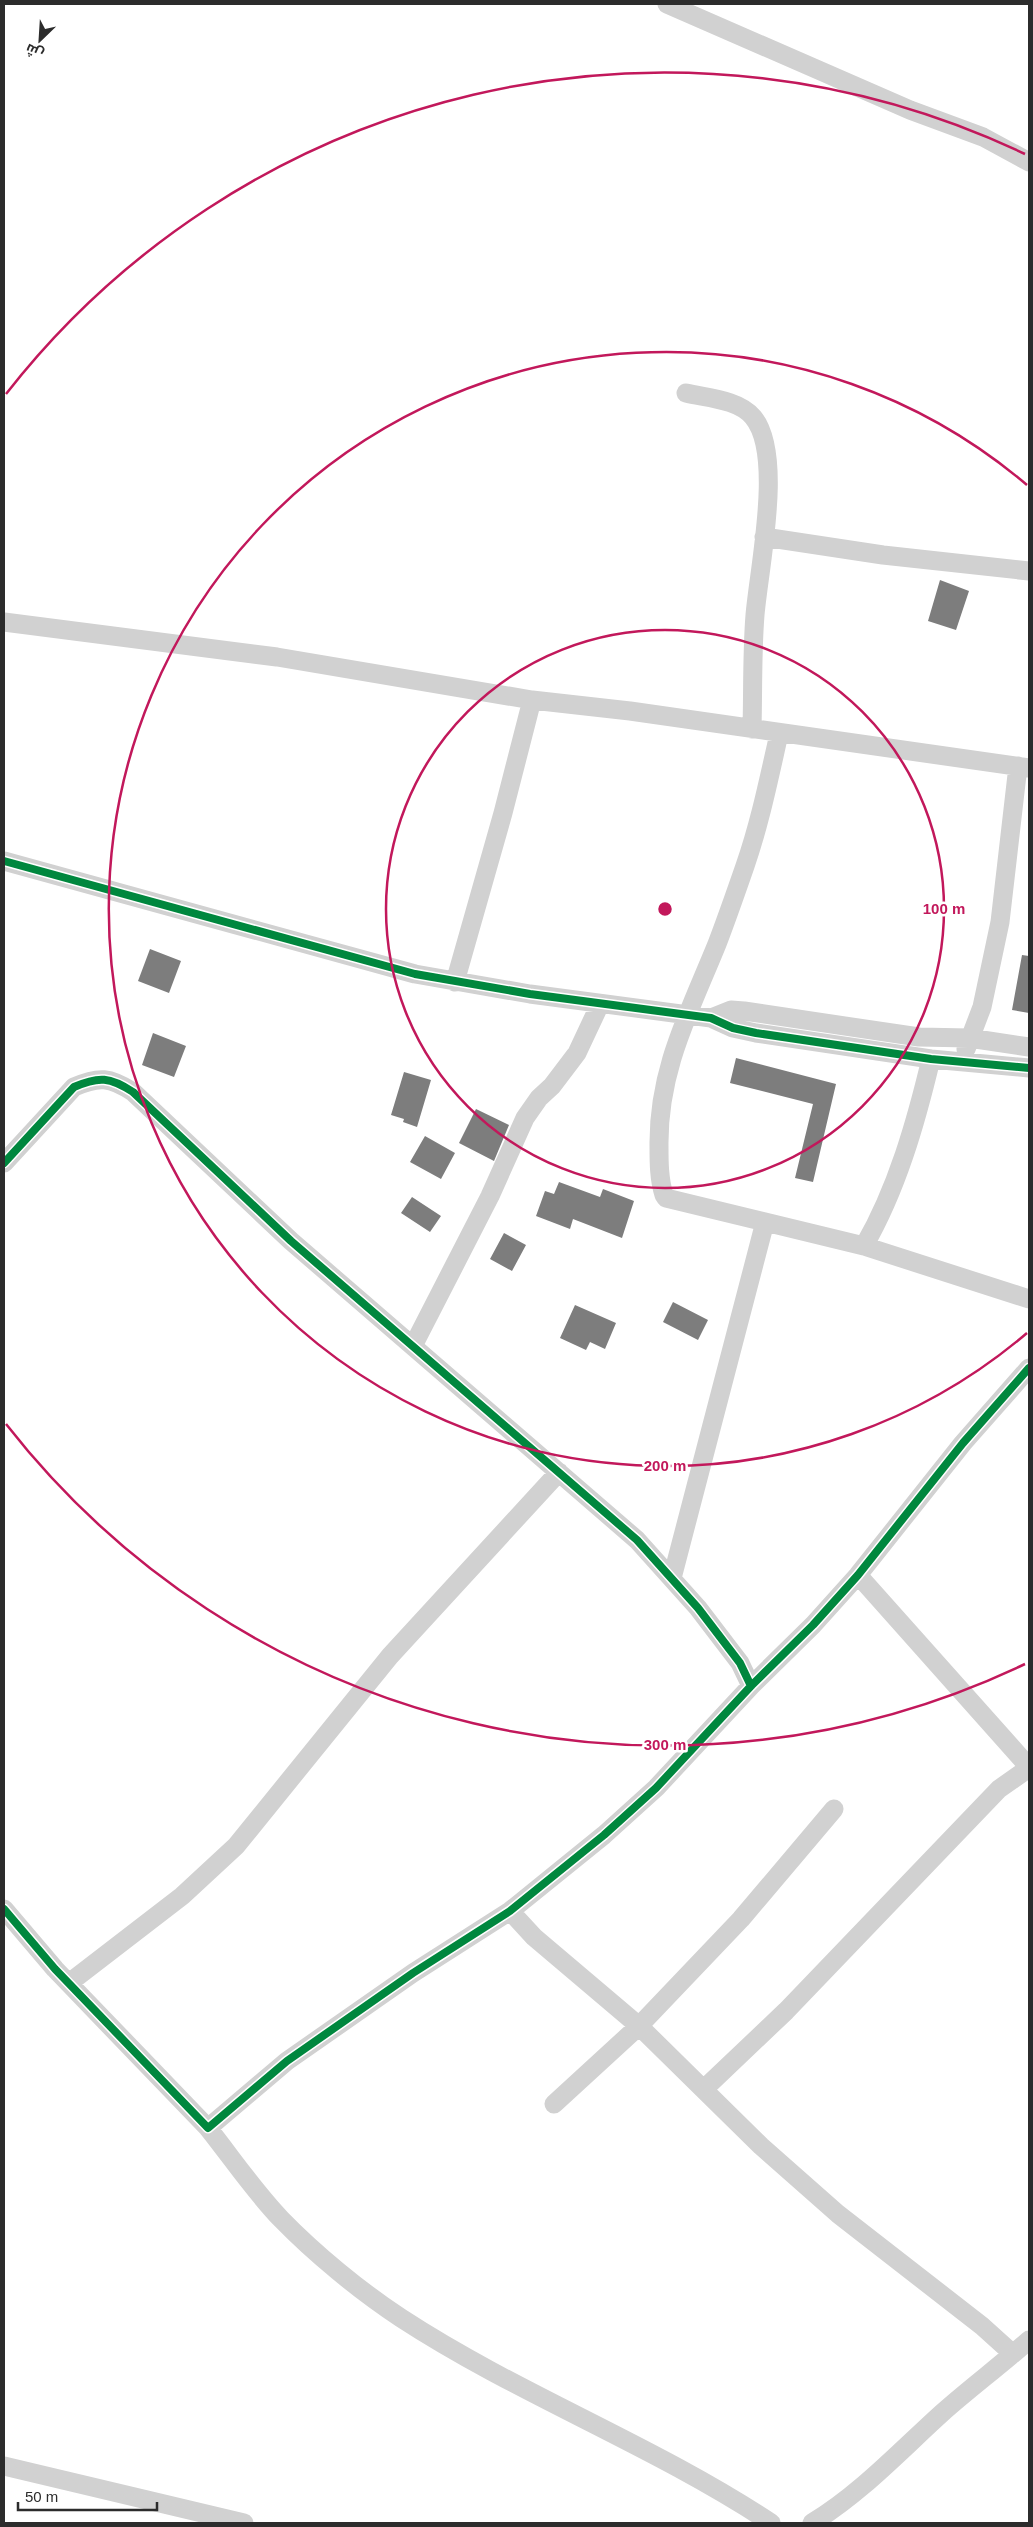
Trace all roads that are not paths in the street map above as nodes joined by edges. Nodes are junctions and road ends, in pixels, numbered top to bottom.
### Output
1 (667, 4) edge
2 (1029, 162) edge
3 (686, 393) dead end
4 (764, 537) junction
5 (1029, 571) edge
6 (4, 622) edge
7 (532, 700) junction
8 (752, 729) junction
9 (779, 734) junction
10 (1024, 767) edge
11 (4, 861) edge
12 (455, 982) junction
13 (600, 1004) junction
14 (686, 1015) junction
15 (710, 1018) junction
16 (970, 1038) junction
17 (1029, 1047) edge
18 (931, 1059) junction
19 (962, 1062) junction
20 (1029, 1068) edge
21 (4, 1162) edge
22 (765, 1222) junction
23 (864, 1246) junction
24 (1029, 1299) edge
25 (413, 1346) junction
26 (1029, 1368) edge
27 (559, 1472) junction
28 (858, 1575) junction
29 (672, 1578) junction
30 (751, 1686) junction
31 (1029, 1767) edge
32 (834, 1809) dead end
33 (510, 1912) junction
34 (7, 1920) edge
35 (69, 1983) junction
36 (639, 2026) junction
37 (704, 2089) junction
38 (554, 2104) dead end
39 (208, 2128) junction
40 (1029, 2340) edge
41 (1013, 2354) junction
42 (4, 2466) edge
43 (244, 2523) edge
44 (770, 2523) edge
45 (812, 2523) edge

1 - 2 street
3 - 4 street
4 - 5 street
4 - 8 street
6 - 7 street
7 - 8 street
7 - 12 street
8 - 9 street
9 - 10 street
9 - 14 street
10 - 16 street
11 - 12 street
12 - 13 street
13 - 14 street
13 - 25 street
14 - 15 street
14 - 22 street
15 - 16 street
15 - 18 street
16 - 17 street
16 - 19 street
18 - 19 street
18 - 23 street
19 - 20 street
21 - 25 street
22 - 23 street
22 - 29 street
23 - 24 street
25 - 27 street
26 - 28 street
27 - 29 street
27 - 35 street
28 - 30 street
28 - 31 street
29 - 30 street
30 - 33 street
31 - 37 street
32 - 36 street
33 - 36 street
33 - 39 street
34 - 35 street
35 - 39 street
36 - 37 street
36 - 38 street
37 - 41 street
39 - 44 street
40 - 41 street
41 - 45 street
42 - 43 street

